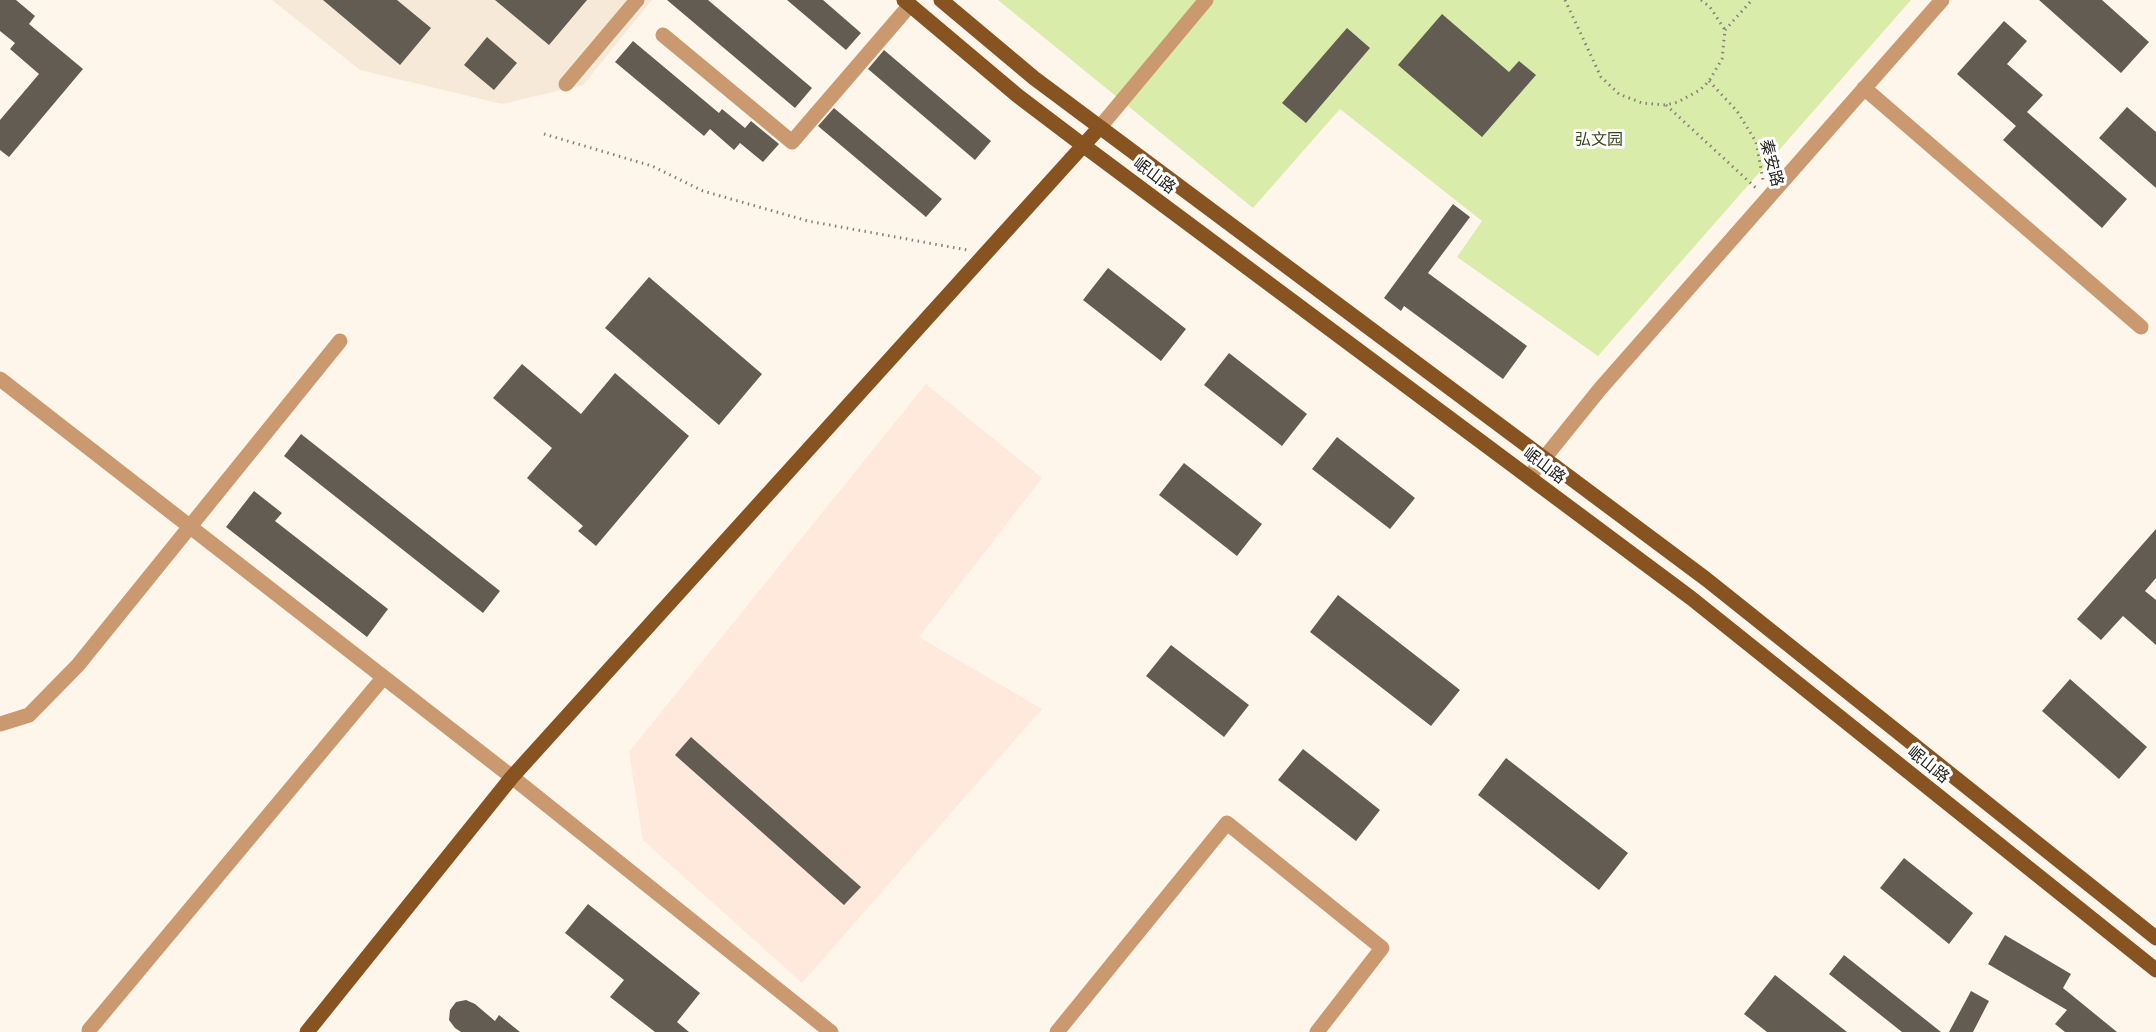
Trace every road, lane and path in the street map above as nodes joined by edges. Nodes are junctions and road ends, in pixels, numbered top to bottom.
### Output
1 (637, 0) edge
2 (941, 0) edge
3 (1206, 0) edge
4 (1565, 0) edge
5 (1701, 0) edge
6 (1752, 0) edge
7 (1942, 0) edge
8 (907, 2) edge
9 (1725, 30) junction
10 (663, 35) dead end
11 (1709, 81) junction
12 (566, 84) dead end
13 (1864, 88) junction
14 (1666, 105) junction
15 (1100, 127) junction
16 (544, 134) dead end
17 (1084, 146) junction
18 (1768, 198) junction
19 (987, 253) junction
20 (2141, 327) dead end
21 (340, 341) dead end
22 (0, 378) edge
23 (1543, 458) junction
24 (1529, 477) junction
25 (190, 525) junction
26 (382, 678) junction
27 (0, 724) edge
28 (512, 777) junction
29 (2156, 938) edge
30 (2156, 970) edge
31 (89, 1030) dead end
32 (307, 1032) edge
33 (831, 1032) edge
34 (1058, 1032) edge
35 (1317, 1032) edge

1 - 12 street
2 - 15 main road, 岷山路
3 - 15 street
4 - 14 path
5 - 9 path
6 - 9 path
7 - 13 street
8 - 10 street
8 - 17 main road, 岷山路
9 - 11 path
11 - 14 path
11 - 18 path, 秦安路
13 - 18 street
13 - 20 street
14 - 18 path, 秦安路
15 - 17 main road
15 - 23 main road, 岷山路
16 - 19 path
17 - 19 main road
17 - 24 main road, 岷山路
18 - 23 street
19 - 28 main road
21 - 25 street
22 - 25 street
23 - 24 street
23 - 29 main road, 岷山路
24 - 30 main road, 岷山路
25 - 26 street
25 - 27 street
26 - 28 street
26 - 31 street
28 - 32 main road
28 - 33 street
34 - 35 street

